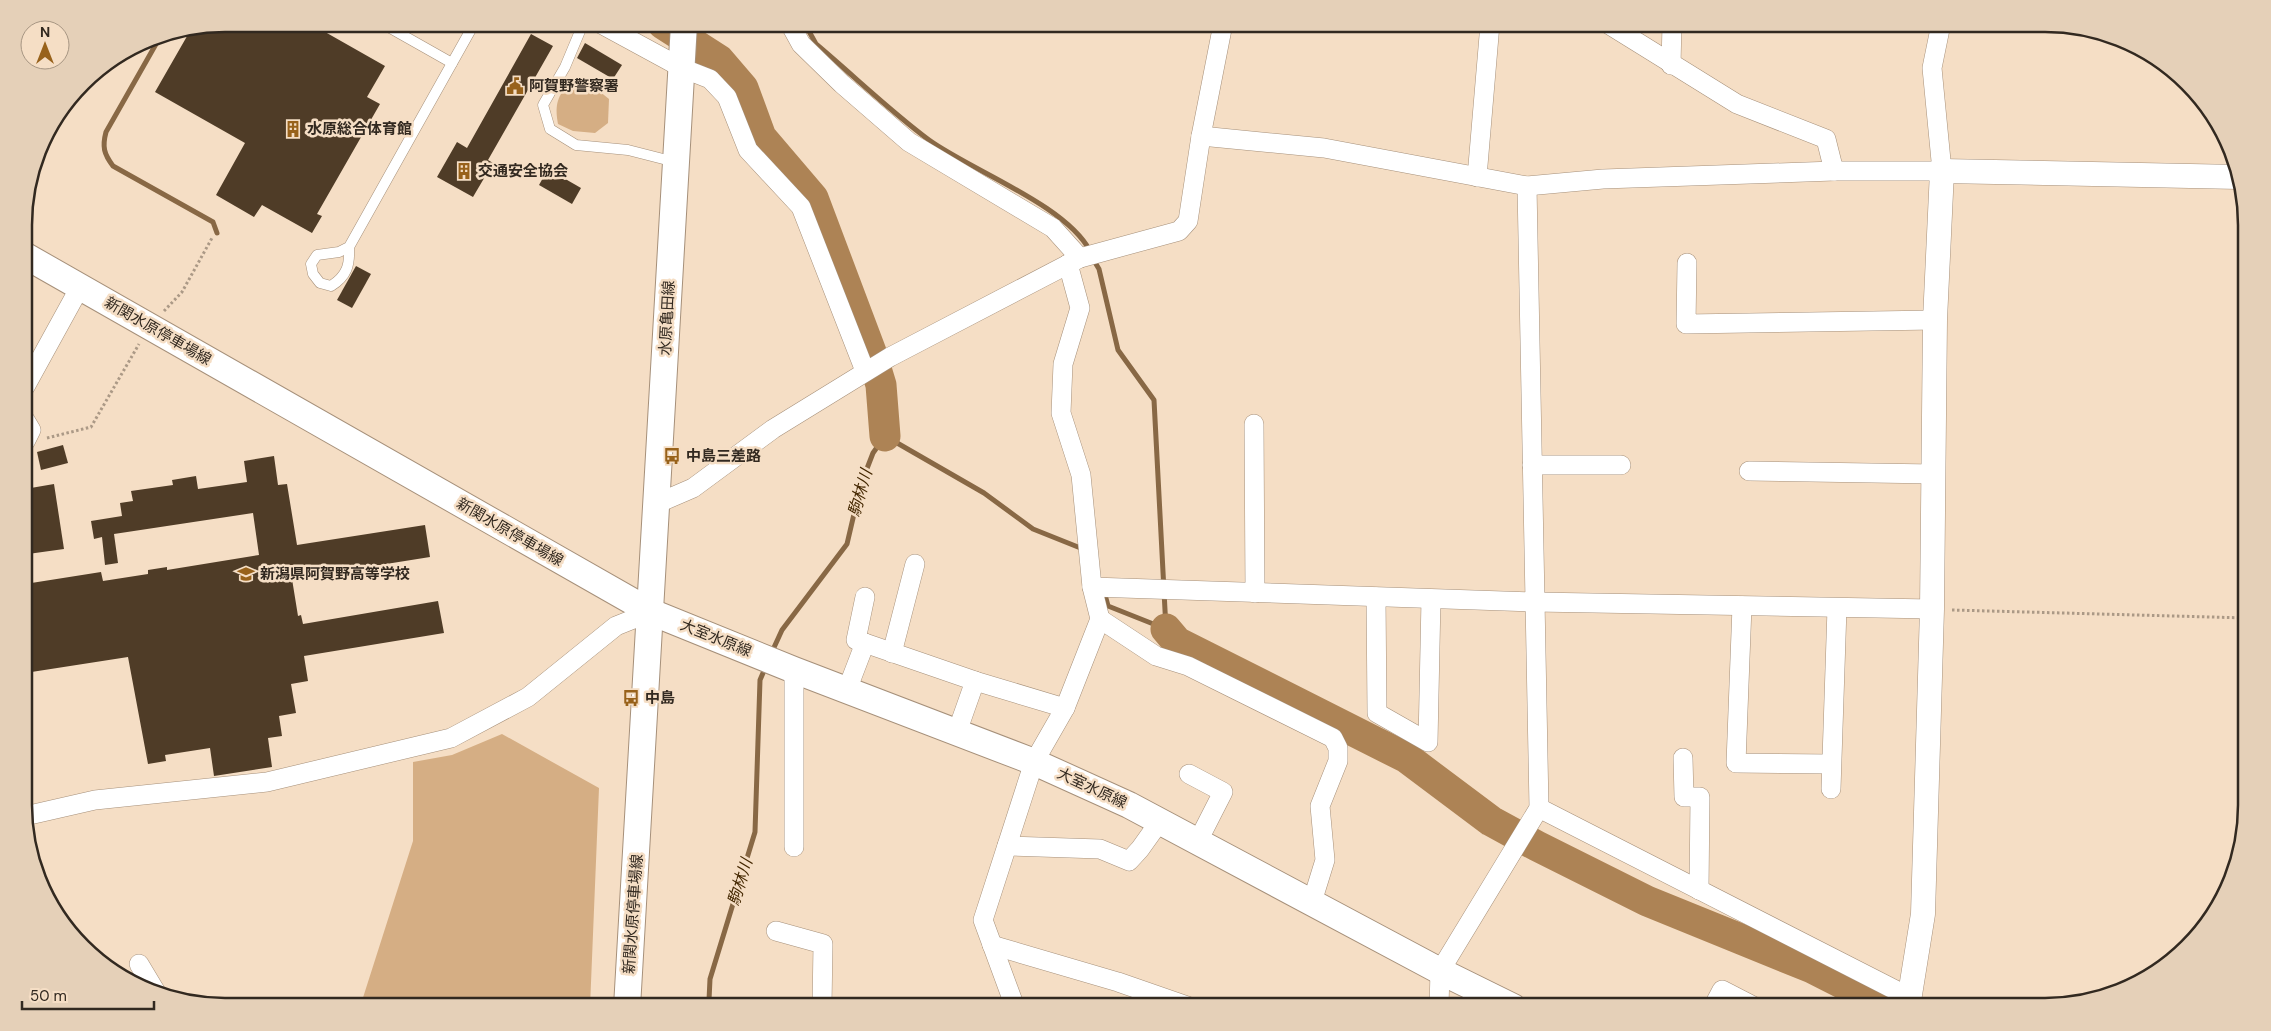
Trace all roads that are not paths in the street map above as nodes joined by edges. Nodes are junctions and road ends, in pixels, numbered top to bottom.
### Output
1 (397, 32) edge
2 (469, 32) edge
3 (580, 32) edge
4 (618, 32) edge
5 (684, 32) edge
6 (794, 32) edge
7 (1221, 32) edge
8 (1489, 32) edge
9 (1620, 32) edge
10 (1672, 32) edge
11 (1939, 32) edge
12 (683, 62) junction
13 (452, 63) junction
14 (1671, 65) junction
15 (1201, 136) junction
16 (676, 162) junction
17 (1834, 171) junction
18 (1942, 171) junction
19 (1477, 177) junction
20 (2232, 177) edge
21 (1527, 186) junction
22 (349, 247) dead end
23 (32, 260) edge
24 (1074, 261) junction
25 (1687, 262) dead end
26 (80, 287) junction
27 (1935, 320) junction
28 (865, 371) junction
29 (32, 374) edge
30 (1254, 424) dead end
31 (1532, 465) junction
32 (1621, 465) dead end
33 (1749, 471) dead end
34 (1934, 474) junction
35 (656, 504) junction
36 (915, 564) dead end
37 (1092, 587) junction
38 (1255, 593) junction
39 (1376, 597) junction
40 (865, 598) dead end
41 (1432, 599) junction
42 (1535, 602) junction
43 (1742, 606) junction
44 (1838, 608) junction
45 (1932, 609) junction
46 (651, 612) junction
47 (1100, 619) junction
48 (865, 643) junction
49 (892, 652) junction
50 (794, 670) junction
51 (974, 681) junction
52 (847, 690) junction
53 (1065, 708) junction
54 (957, 732) junction
55 (1683, 758) dead end
56 (1034, 762) junction
57 (1831, 764) junction
58 (1189, 774) dead end
59 (1831, 789) dead end
60 (1539, 808) junction
61 (33, 814) edge
62 (1160, 821) junction
63 (1198, 841) junction
64 (1007, 846) junction
65 (794, 847) dead end
66 (1699, 890) junction
67 (1312, 902) junction
68 (776, 932) dead end
69 (992, 945) junction
70 (139, 964) dead end
71 (1440, 971) junction
72 (151, 983) edge
73 (628, 998) edge
74 (822, 998) edge
75 (1011, 998) edge
76 (1152, 998) edge
77 (1438, 998) edge
78 (1495, 998) edge
79 (1718, 998) edge
80 (1738, 998) edge
81 (1902, 998) edge
82 (1911, 998) edge

1 - 13 lane
2 - 13 lane
3 - 16 lane
4 - 12 street
5 - 12 main road, 水原亀田線
6 - 24 street
7 - 15 street
8 - 19 street
9 - 14 street
10 - 14 street
11 - 18 street
12 - 16 main road, 水原亀田線
12 - 28 street
13 - 22 lane
14 - 17 street
15 - 19 street
15 - 24 street
16 - 35 main road, 水原亀田線
17 - 18 street
17 - 21 street
18 - 20 street
18 - 27 street
19 - 21 street
21 - 31 street
23 - 26 main road, 新関水原停車場線
24 - 28 street
24 - 37 street
25 - 27 street
26 - 29 street
26 - 46 main road, 新関水原停車場線
27 - 34 street
28 - 35 street
30 - 38 street
31 - 32 street
31 - 42 street
33 - 34 street
34 - 45 street
35 - 46 main road, 水原亀田線
36 - 49 street
37 - 38 street
37 - 47 street
38 - 39 street
39 - 41 street
39 - 41 street
40 - 48 street
41 - 42 street
42 - 43 street
42 - 60 street
43 - 44 street
43 - 57 street
44 - 45 street
44 - 57 street
45 - 82 street
46 - 50 main road, 大室水原線
46 - 61 street
46 - 73 main road, 新関水原停車場線
47 - 53 street
47 - 67 street
48 - 49 street
48 - 52 street
49 - 51 street
50 - 52 main road, 大室水原線
50 - 65 street
51 - 53 street
51 - 54 street
52 - 54 main road, 大室水原線
53 - 56 street
54 - 56 main road, 大室水原線
55 - 66 street
56 - 62 main road, 大室水原線
56 - 64 street
57 - 59 street
58 - 63 street
60 - 66 street
60 - 71 street
62 - 63 main road, 大室水原線
62 - 64 street
63 - 67 main road, 大室水原線
64 - 69 street
66 - 81 street
67 - 71 main road, 大室水原線
68 - 74 street
69 - 75 street
69 - 76 street
70 - 72 street
71 - 77 street
71 - 78 main road, 大室水原線
79 - 80 street

